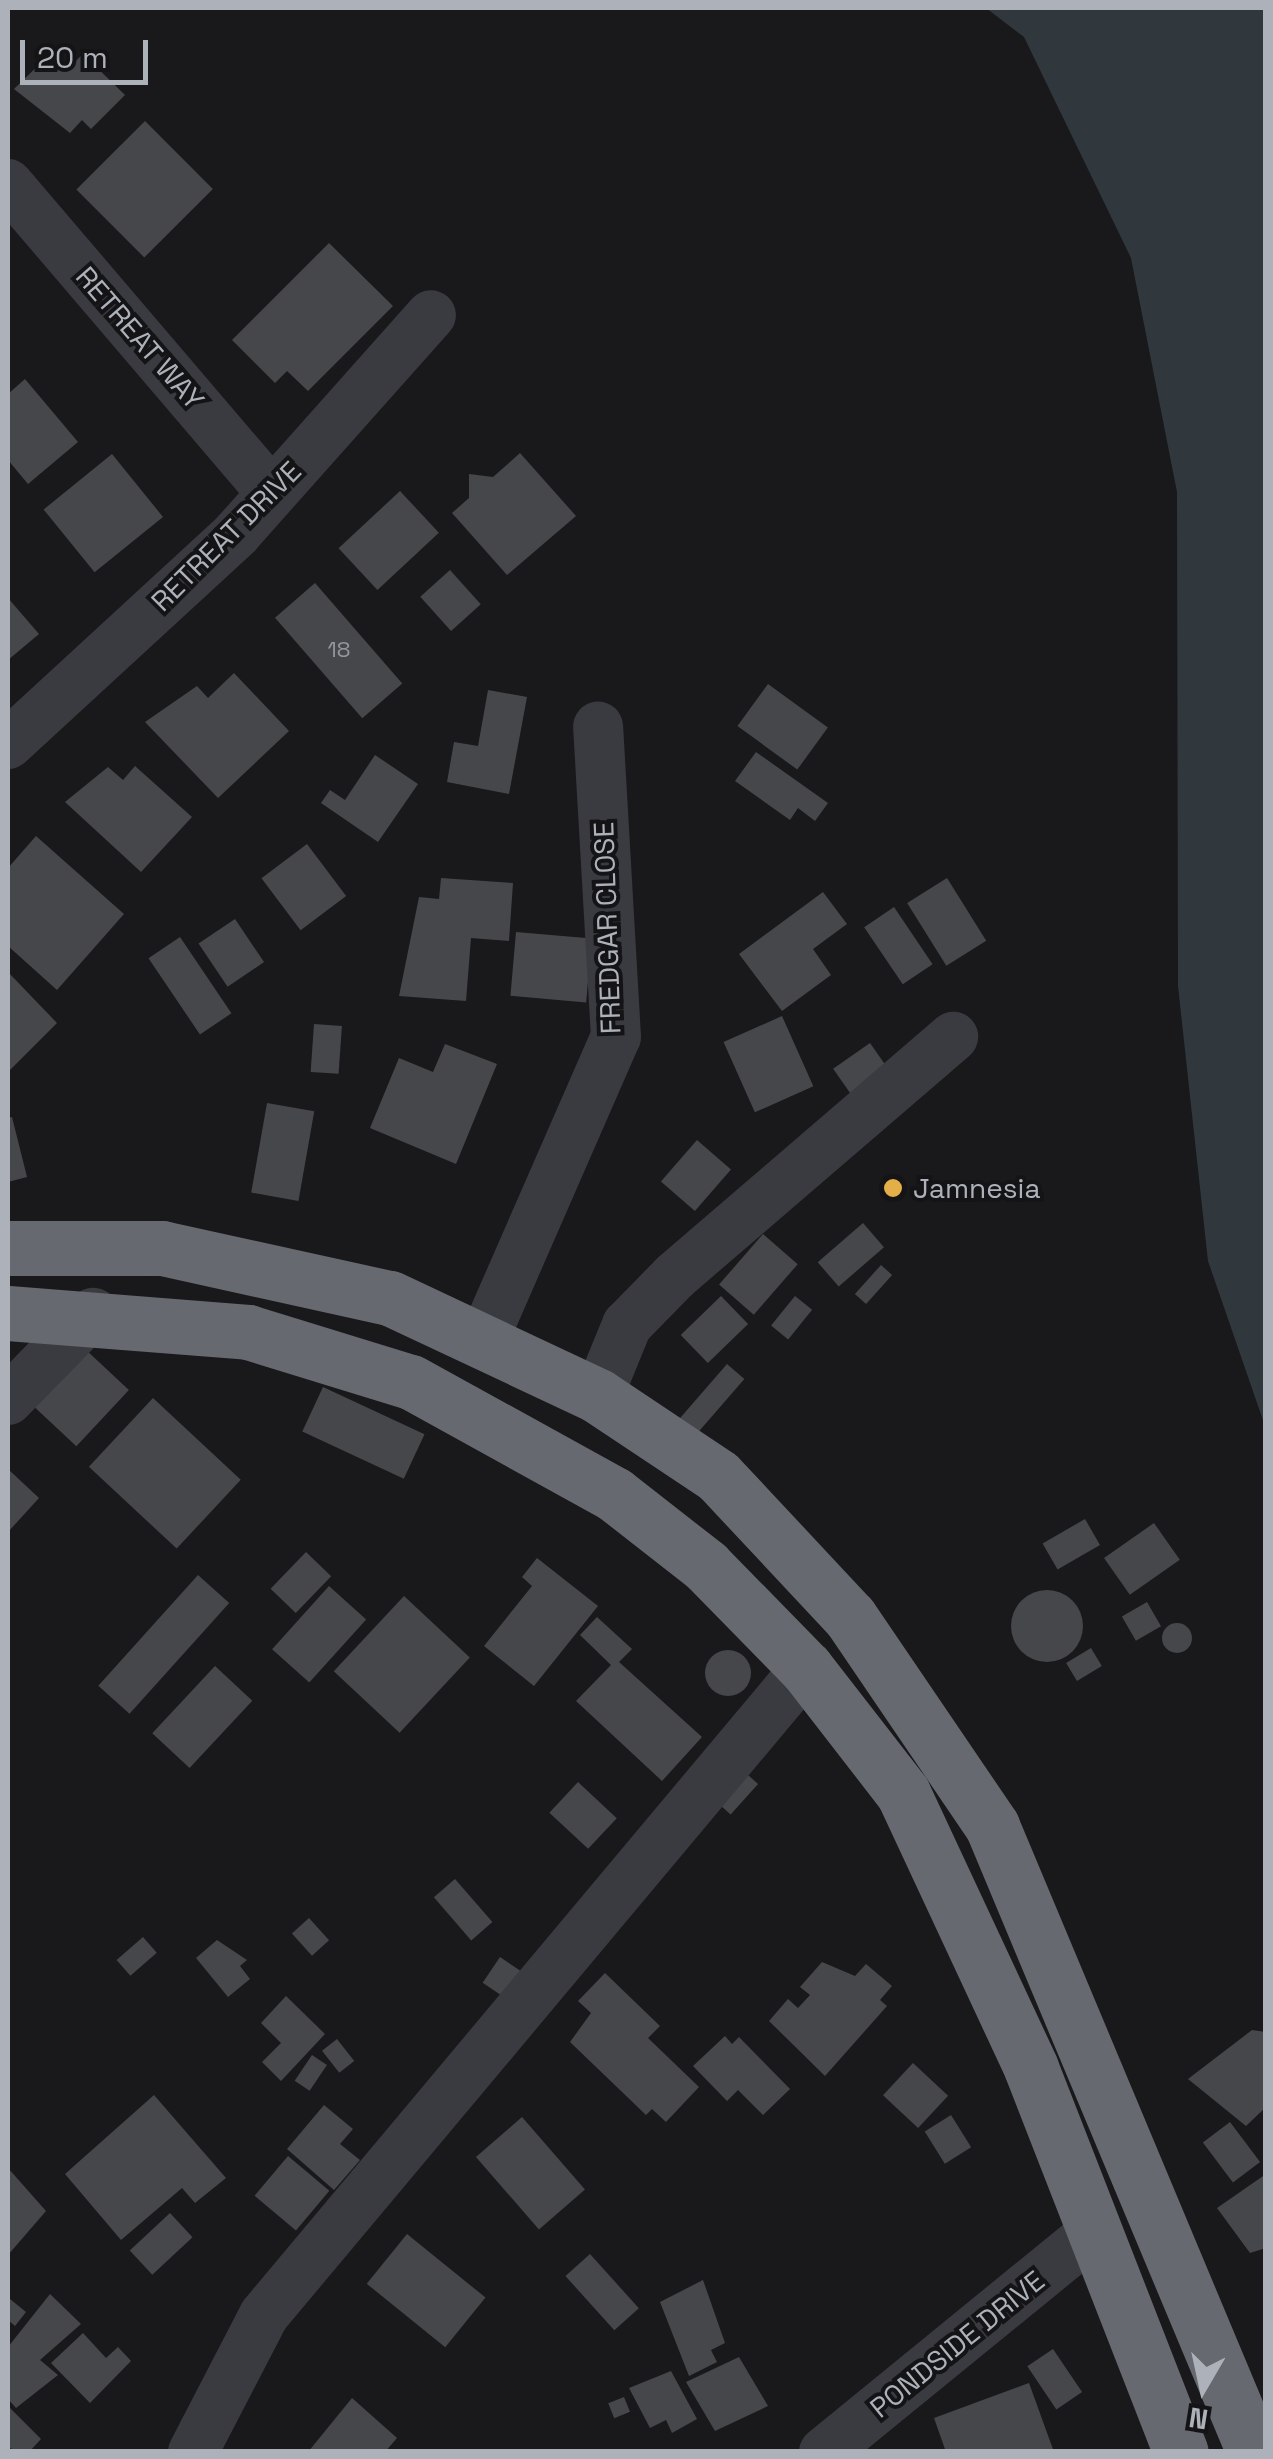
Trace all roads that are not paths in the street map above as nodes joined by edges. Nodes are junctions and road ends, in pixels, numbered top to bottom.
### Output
1 (8, 184) edge
2 (431, 314) dead end
3 (272, 492) junction
4 (598, 727) dead end
5 (8, 744) edge
6 (953, 1037) dead end
7 (8, 1248) edge
8 (8, 1313) edge
9 (92, 1314) junction
10 (482, 1343) junction
11 (598, 1396) junction
12 (8, 1400) edge
13 (806, 1668) junction
14 (1089, 2236) junction
15 (193, 2452) edge
16 (824, 2452) edge
17 (1181, 2452) edge
18 (1254, 2452) edge

1 - 3 street, RETREAT WAY
2 - 3 street, RETREAT DRIVE
3 - 5 street, RETREAT DRIVE
4 - 10 street, FREDGAR CLOSE
6 - 11 street
7 - 10 highway
8 - 9 highway
9 - 12 street
9 - 13 highway
10 - 11 highway
11 - 18 highway
13 - 14 highway
13 - 15 street
14 - 16 street, PONDSIDE DRIVE
14 - 17 highway

